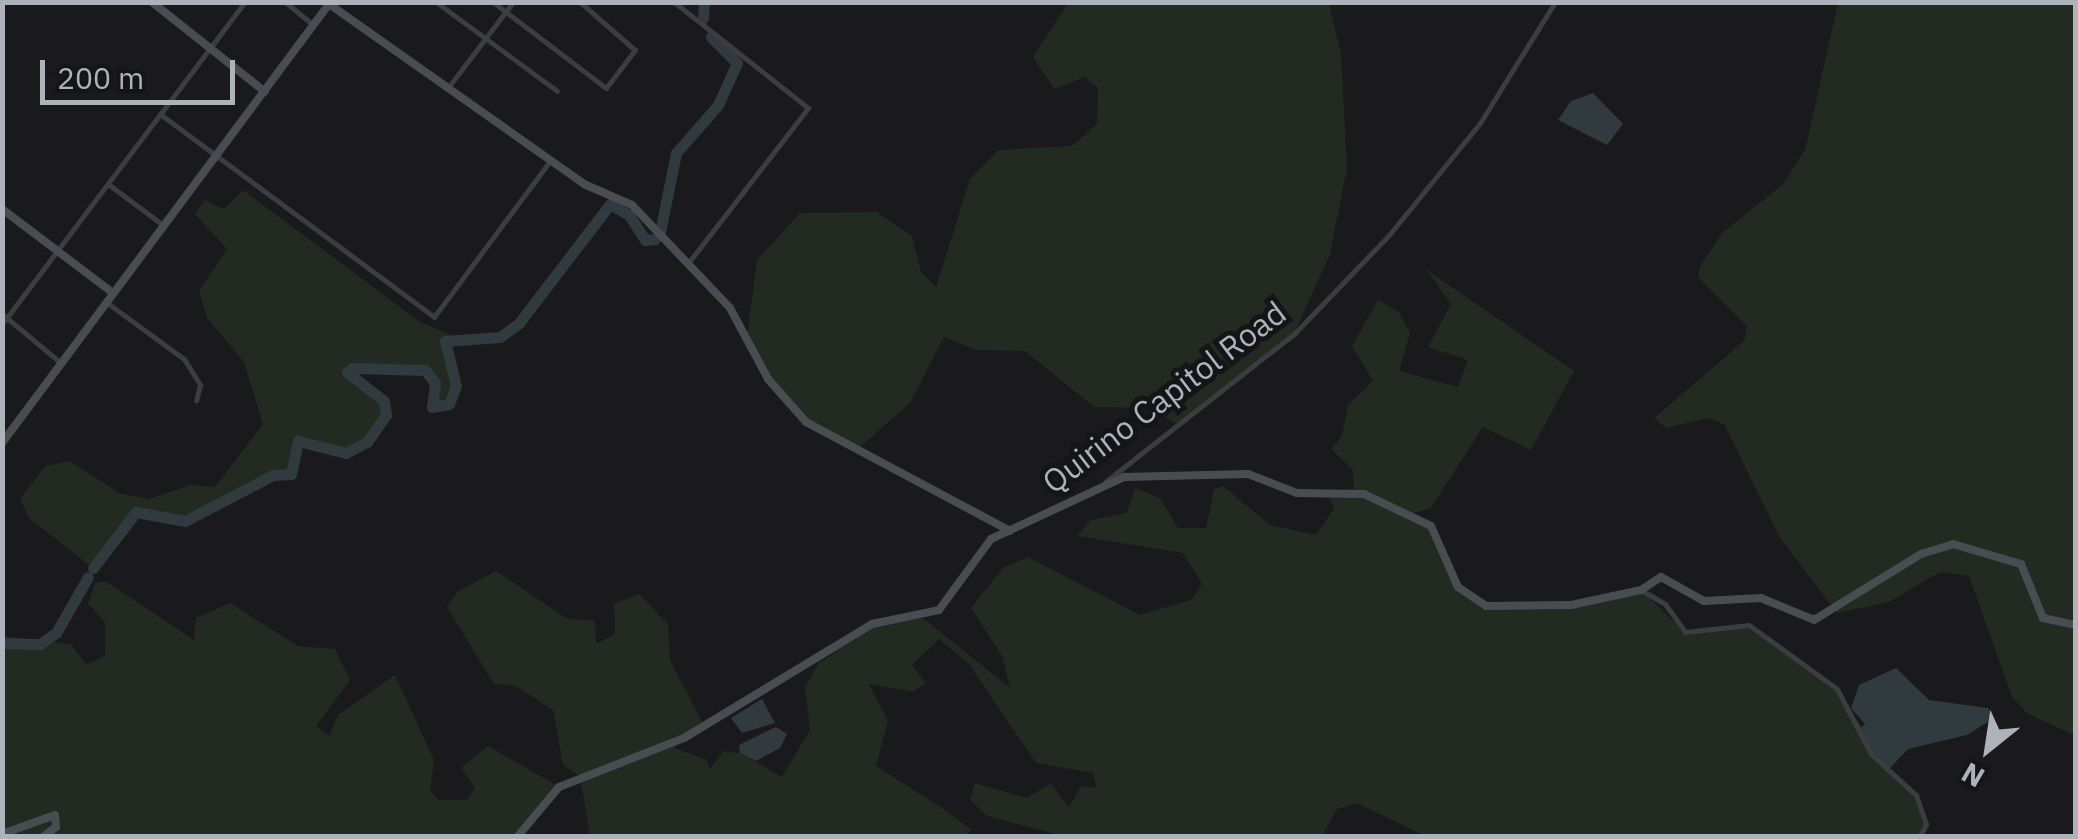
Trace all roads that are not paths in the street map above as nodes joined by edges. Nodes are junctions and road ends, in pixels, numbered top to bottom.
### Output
1 (245, 2) edge
2 (285, 2) edge
3 (436, 2) edge
4 (493, 2) edge
5 (512, 2) edge
6 (580, 2) edge
7 (674, 2) edge
8 (1555, 2) edge
9 (155, 3) edge
10 (329, 3) edge
11 (506, 12) junction
12 (311, 23) junction
13 (486, 38) junction
14 (210, 48) junction
15 (450, 85) junction
16 (265, 92) junction
17 (557, 92) dead end
18 (160, 114) junction
19 (214, 155) junction
20 (552, 159) junction
21 (108, 184) junction
22 (2, 208) edge
23 (163, 225) junction
24 (58, 250) junction
25 (688, 263) junction
26 (112, 293) junction
27 (106, 302) junction
28 (4, 319) edge
29 (61, 363) junction
30 (196, 401) dead end
31 (2, 443) edge
32 (1105, 482) junction
33 (1011, 531) junction
34 (1641, 590) junction
35 (2076, 624) edge
36 (2, 834) edge
37 (44, 836) edge
38 (518, 836) edge
39 (1920, 836) edge

1 - 14 street
2 - 12 street
3 - 13 street
4 - 11 street
5 - 11 street
6 - 11 street
7 - 25 street
8 - 32 street, Quirino Capitol Road
9 - 14 street
10 - 12 street
10 - 15 street
11 - 13 street
12 - 16 street
13 - 15 street
13 - 17 street
14 - 16 street
14 - 18 street
15 - 20 street
16 - 19 street
18 - 19 street
18 - 21 street
19 - 20 street
19 - 23 street
20 - 25 street
21 - 23 street
21 - 24 street
22 - 24 street
23 - 26 street
24 - 26 street
24 - 28 street
25 - 33 street
26 - 27 street
27 - 29 street
27 - 30 street
28 - 29 street
29 - 31 street
32 - 33 street, Quirino Capitol Road
32 - 34 street
33 - 38 street, Quirino Capitol Road
34 - 35 street
34 - 39 street
36 - 37 street

